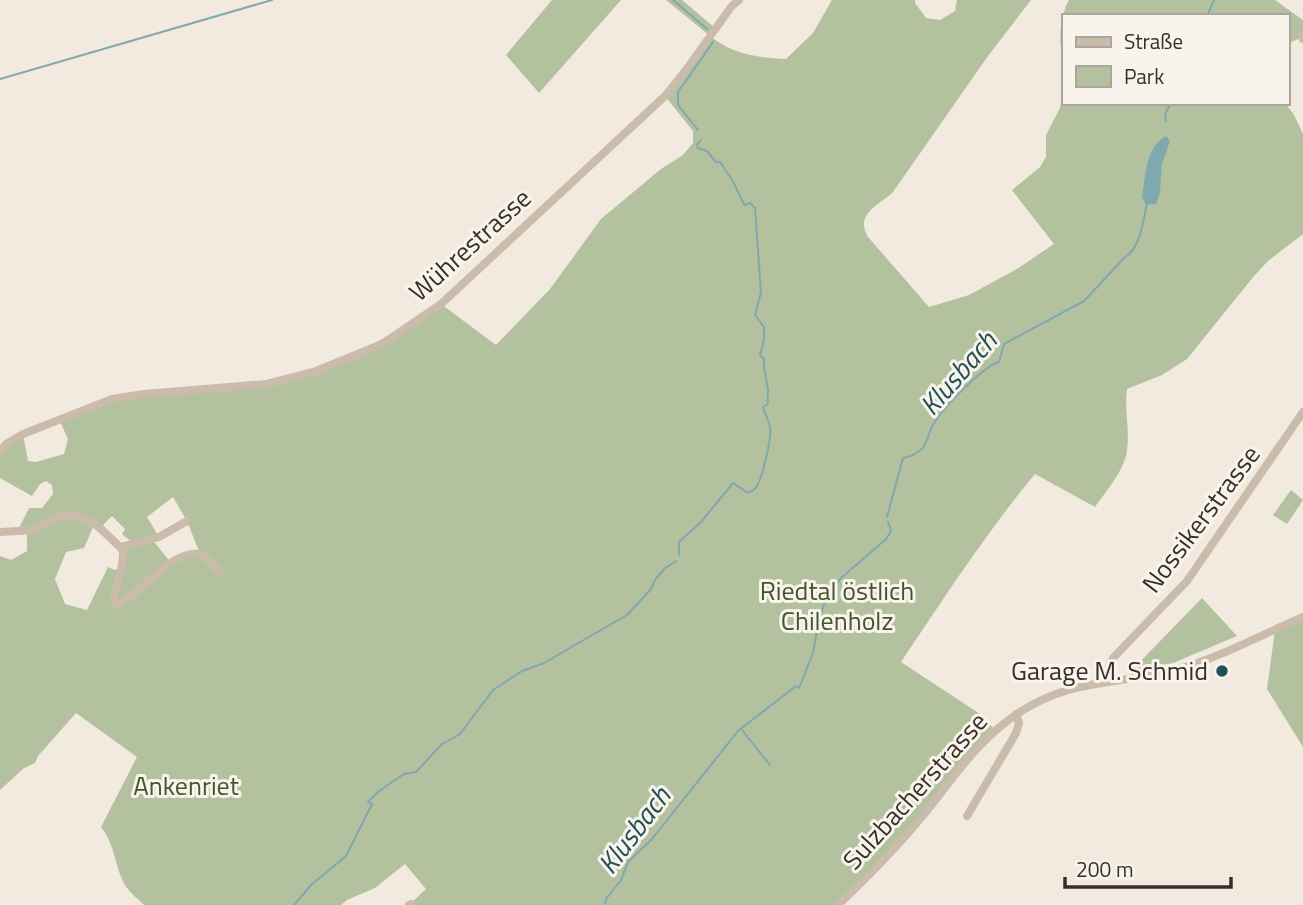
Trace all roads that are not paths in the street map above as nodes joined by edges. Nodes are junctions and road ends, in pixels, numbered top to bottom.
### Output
1 (739, 0) edge
2 (1303, 412) edge
3 (0, 450) edge
4 (187, 521) dead end
5 (0, 532) edge
6 (120, 547) junction
7 (220, 572) dead end
8 (1303, 617) edge
9 (1110, 680) junction
10 (1016, 715) junction
11 (967, 816) dead end
12 (838, 905) edge

1 - 3 street, Wührestrasse
2 - 9 street, Nossikerstrasse
4 - 6 street
5 - 6 street
6 - 7 street
8 - 9 street, Sulzbacherstrasse
9 - 10 street, Sulzbacherstrasse
10 - 11 street
10 - 12 street, Sulzbacherstrasse

